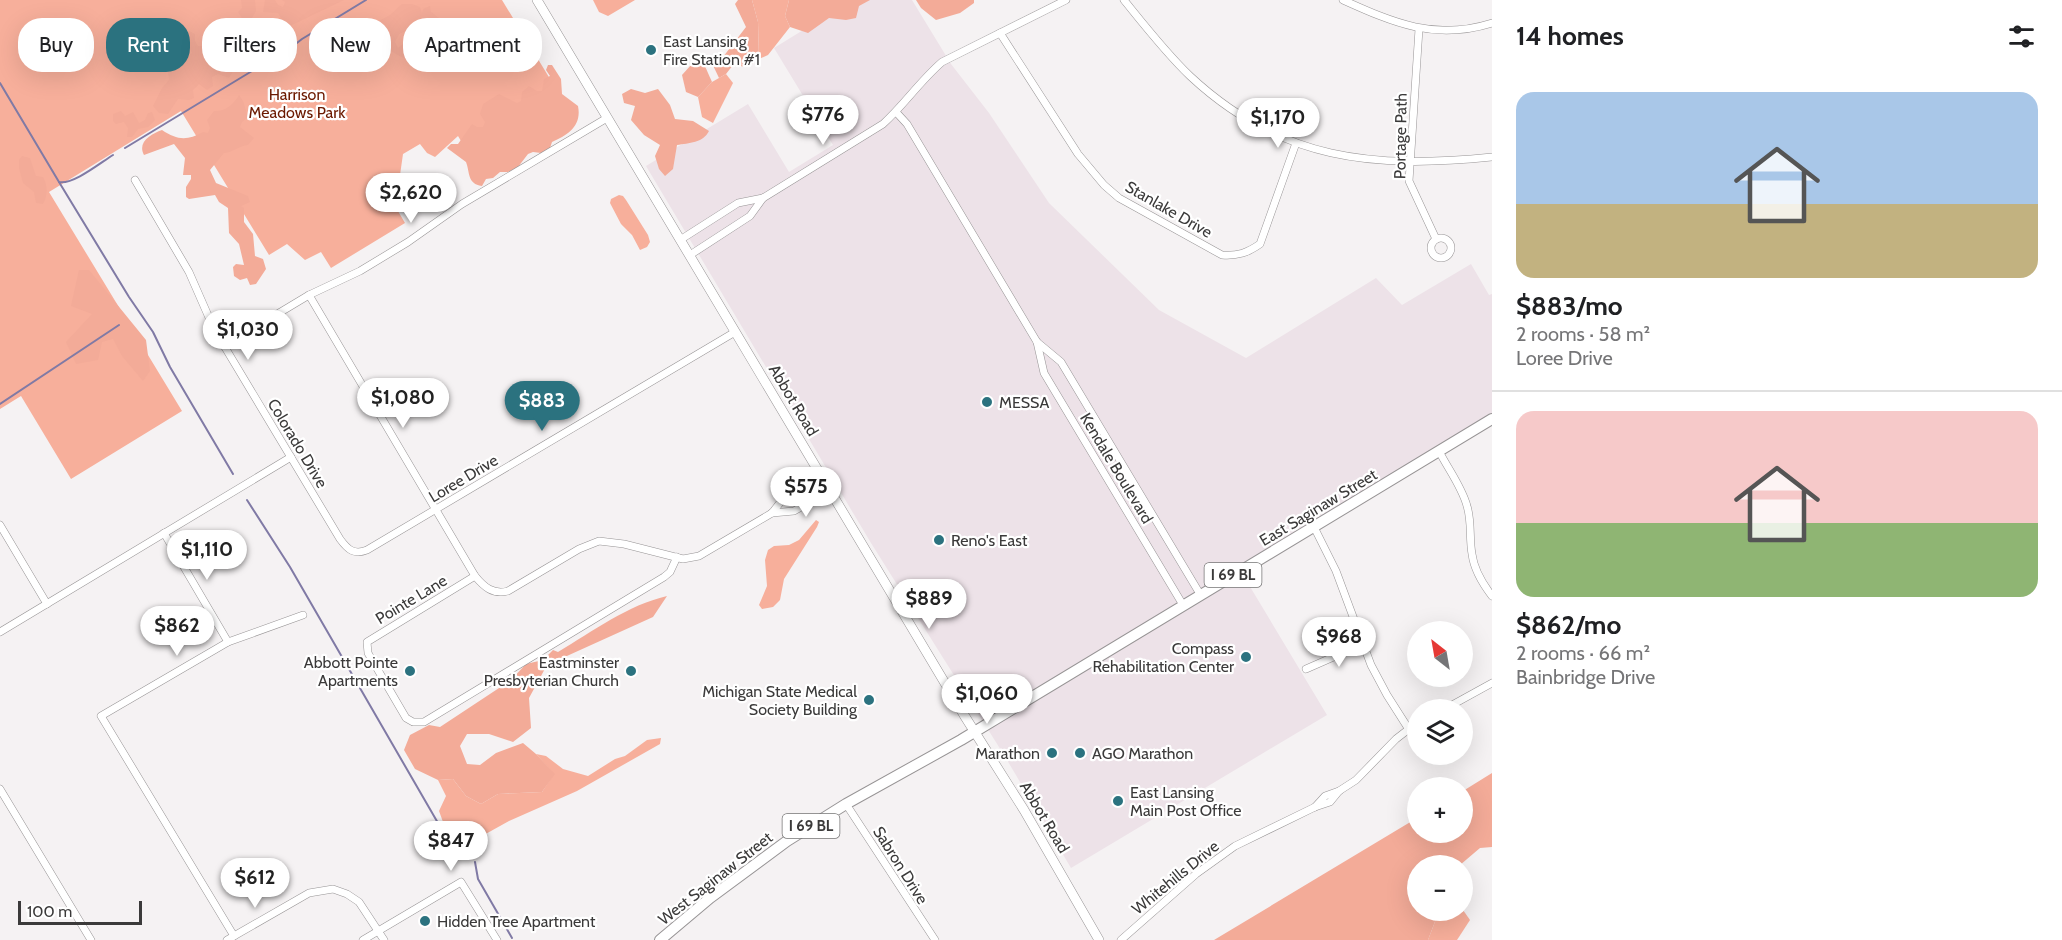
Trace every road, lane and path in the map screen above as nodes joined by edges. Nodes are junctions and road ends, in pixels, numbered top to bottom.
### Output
1 (537, 0) edge
2 (1066, 0) edge
3 (1125, 0) edge
4 (1343, 0) edge
5 (1492, 23) edge
6 (1419, 29) junction
7 (1000, 33) junction
8 (896, 112) junction
9 (608, 118) junction
10 (1296, 143) junction
11 (1492, 158) edge
12 (1410, 163) junction
13 (135, 180) dead end
14 (763, 198) junction
15 (1436, 239) dead end
16 (680, 240) junction
17 (690, 255) junction
18 (309, 295) junction
19 (735, 332) junction
20 (1037, 342) junction
21 (224, 346) junction
22 (1492, 419) edge
23 (1439, 451) junction
24 (291, 457) junction
25 (821, 474) junction
26 (831, 490) junction
27 (437, 509) junction
28 (772, 513) junction
29 (0, 525) edge
30 (1314, 527) junction
31 (164, 533) junction
32 (359, 553) joint
33 (677, 557) junction
34 (475, 576) junction
35 (1200, 594) junction
36 (1492, 596) edge
37 (47, 604) junction
38 (1183, 604) junction
39 (303, 615) dead end
40 (0, 632) edge
41 (228, 642) junction
42 (1363, 644) junction
43 (1306, 669) dead end
44 (1492, 682) edge
45 (1462, 699) edge
46 (1407, 726) edge
47 (1407, 729) edge
48 (975, 731) junction
49 (0, 789) edge
50 (846, 804) junction
51 (379, 931) junction
52 (230, 938) edge
53 (667, 938) edge
54 (91, 940) edge
55 (363, 940) edge
56 (384, 940) edge
57 (497, 940) edge
58 (935, 940) edge
59 (1099, 940) edge
60 (1121, 940) edge

1 - 9 main road, Abbot Road
2 - 7 street
3 - 10 street
4 - 6 street
5 - 6 street
6 - 12 street, Portage Path
7 - 8 street
7 - 10 street, Stanlake Drive
8 - 14 street
8 - 20 street, Kendale Boulevard
9 - 16 main road, Abbot Road
9 - 18 street
10 - 12 street
11 - 12 street
12 - 15 street, Portage Path
13 - 21 street, Colorado Drive
14 - 16 street
14 - 17 street
16 - 17 main road, Abbot Road
17 - 19 main road, Abbot Road
18 - 21 street
18 - 27 street
19 - 25 main road, Abbot Road
19 - 27 street, Loree Drive
20 - 35 street, Kendale Boulevard
20 - 38 street, Kendale Boulevard
21 - 24 street, Colorado Drive
22 - 23 main road, East Saginaw Street / I 69 BL
23 - 30 main road, East Saginaw Street / I 69 BL
23 - 36 street
24 - 31 street
24 - 32 street, Colorado Drive
25 - 26 main road, Abbot Road
25 - 28 street
26 - 28 street
26 - 48 main road, Abbot Road
27 - 32 street, Loree Drive
27 - 34 street
28 - 33 street
29 - 37 street
30 - 35 main road, East Saginaw Street / I 69 BL
30 - 42 street
31 - 37 street
31 - 41 street
33 - 34 street
33 - 34 street, Pointe Lane
35 - 38 main road, East Saginaw Street / I 69 BL
37 - 40 street
38 - 48 main road, East Saginaw Street / I 69 BL
39 - 41 street
41 - 52 street
42 - 43 street
42 - 46 street
44 - 45 street
47 - 60 street, Whitehills Drive
48 - 50 main road, West Saginaw Street / I 69 BL
48 - 59 main road, Abbot Road
49 - 54 street
50 - 53 main road, West Saginaw Street / I 69 BL
50 - 58 street, Sabron Drive
51 - 52 street
51 - 55 street
51 - 56 street
51 - 57 street

